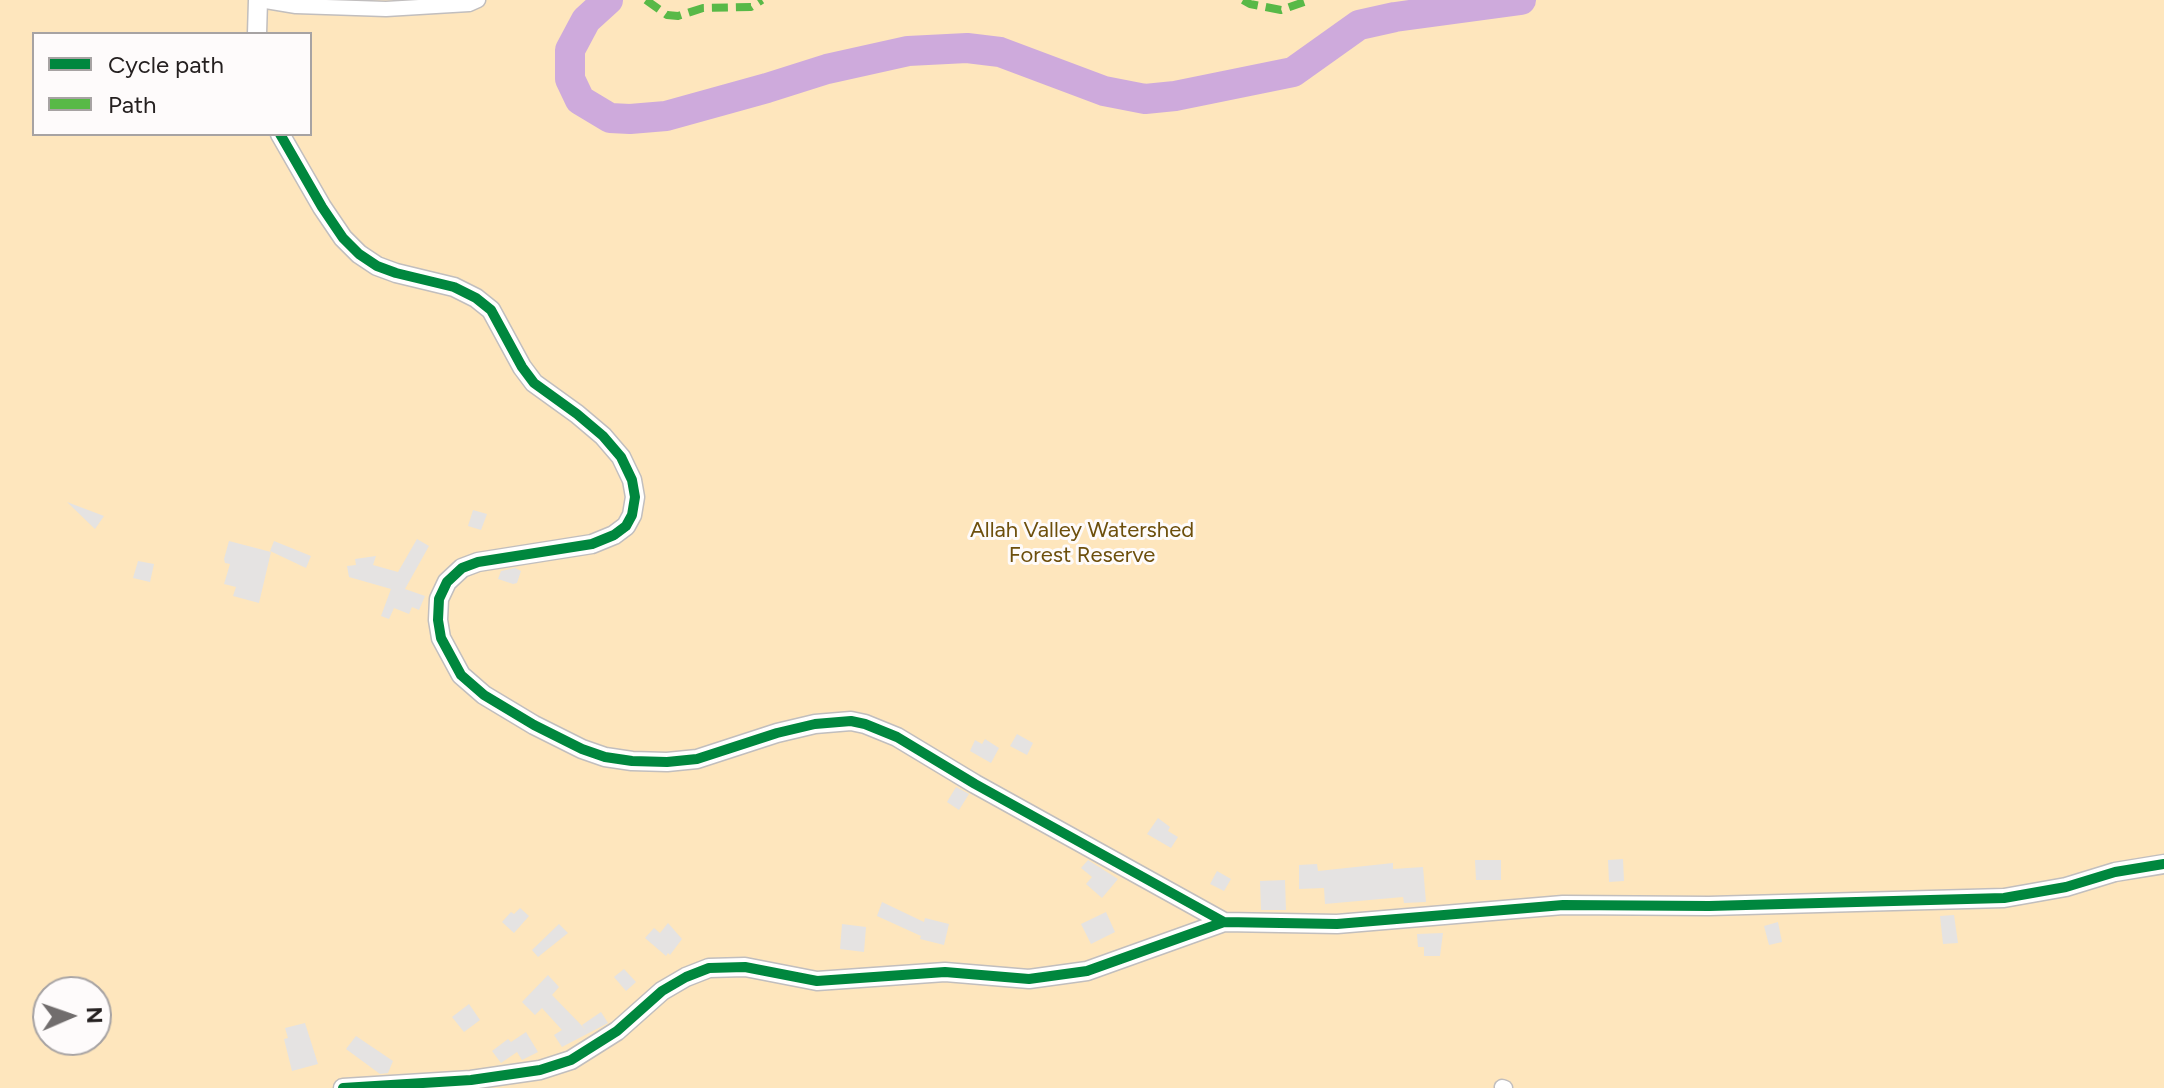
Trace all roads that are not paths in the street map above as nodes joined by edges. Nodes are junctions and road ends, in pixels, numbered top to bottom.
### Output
1 (259, 0) edge
2 (478, 0) edge
3 (257, 32) edge
4 (281, 136) edge
5 (2164, 864) edge
6 (1224, 922) junction
7 (343, 1088) edge

1 - 2 street
1 - 3 street
4 - 6 street
5 - 6 street
6 - 7 street

